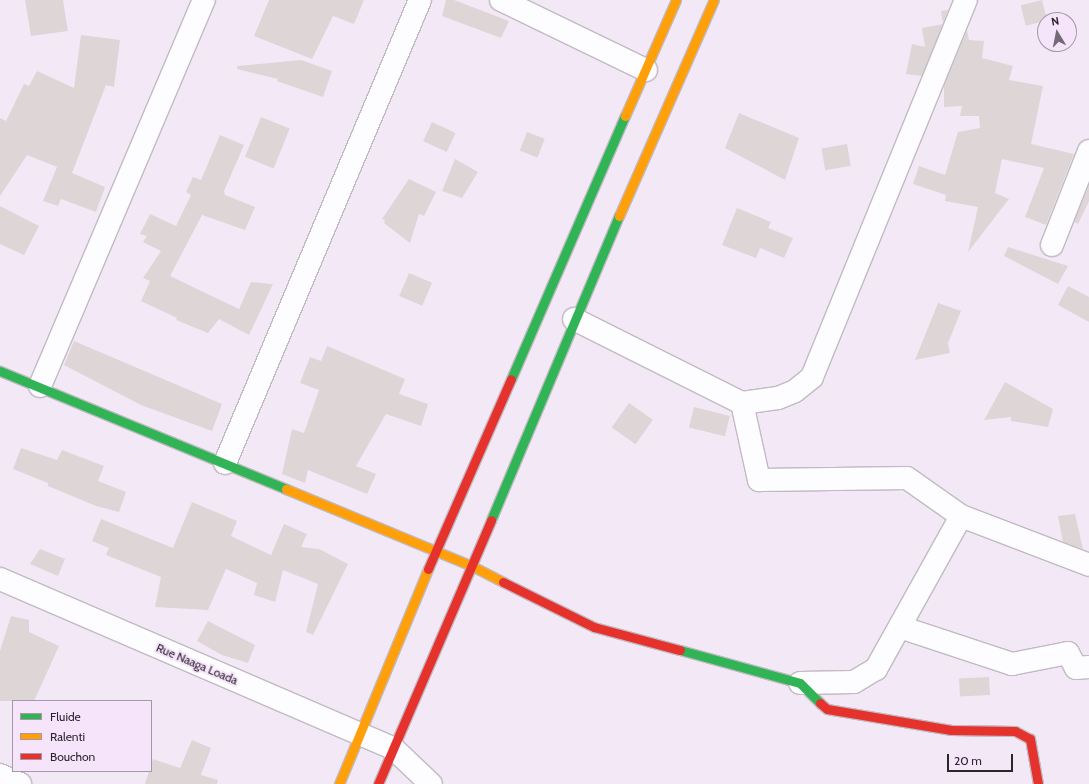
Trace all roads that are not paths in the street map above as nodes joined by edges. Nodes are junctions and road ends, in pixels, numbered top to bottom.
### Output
1 (204, 0) edge
2 (420, 0) edge
3 (502, 0) edge
4 (676, 0) edge
5 (714, 0) edge
6 (966, 0) edge
7 (646, 70) junction
8 (1089, 151) edge
9 (1052, 245) dead end
10 (574, 319) junction
11 (0, 371) edge
12 (40, 386) junction
13 (742, 403) junction
14 (225, 463) junction
15 (961, 516) junction
16 (435, 552) junction
17 (1089, 565) edge
18 (472, 566) junction
19 (0, 579) edge
20 (900, 627) junction
21 (1089, 666) edge
22 (800, 683) junction
23 (360, 734) junction
24 (393, 748) junction
25 (0, 775) edge
26 (20, 784) edge
27 (339, 784) edge
28 (378, 784) edge
29 (431, 784) edge
30 (1038, 784) edge

1 - 12 street
2 - 14 street
3 - 7 street
4 - 7 main road
5 - 10 main road
6 - 13 street
7 - 16 main road
8 - 9 street
10 - 13 street
10 - 18 main road
11 - 12 main road
12 - 14 main road
13 - 15 street
14 - 16 main road
15 - 17 street
15 - 20 street
16 - 18 main road
16 - 23 main road
18 - 22 main road
18 - 24 main road
19 - 23 street, Rue Naaga Loada
20 - 21 street
20 - 22 street
22 - 30 main road
23 - 24 street, Rue Naaga Loada
23 - 27 main road
24 - 28 main road
24 - 29 street
25 - 26 street

